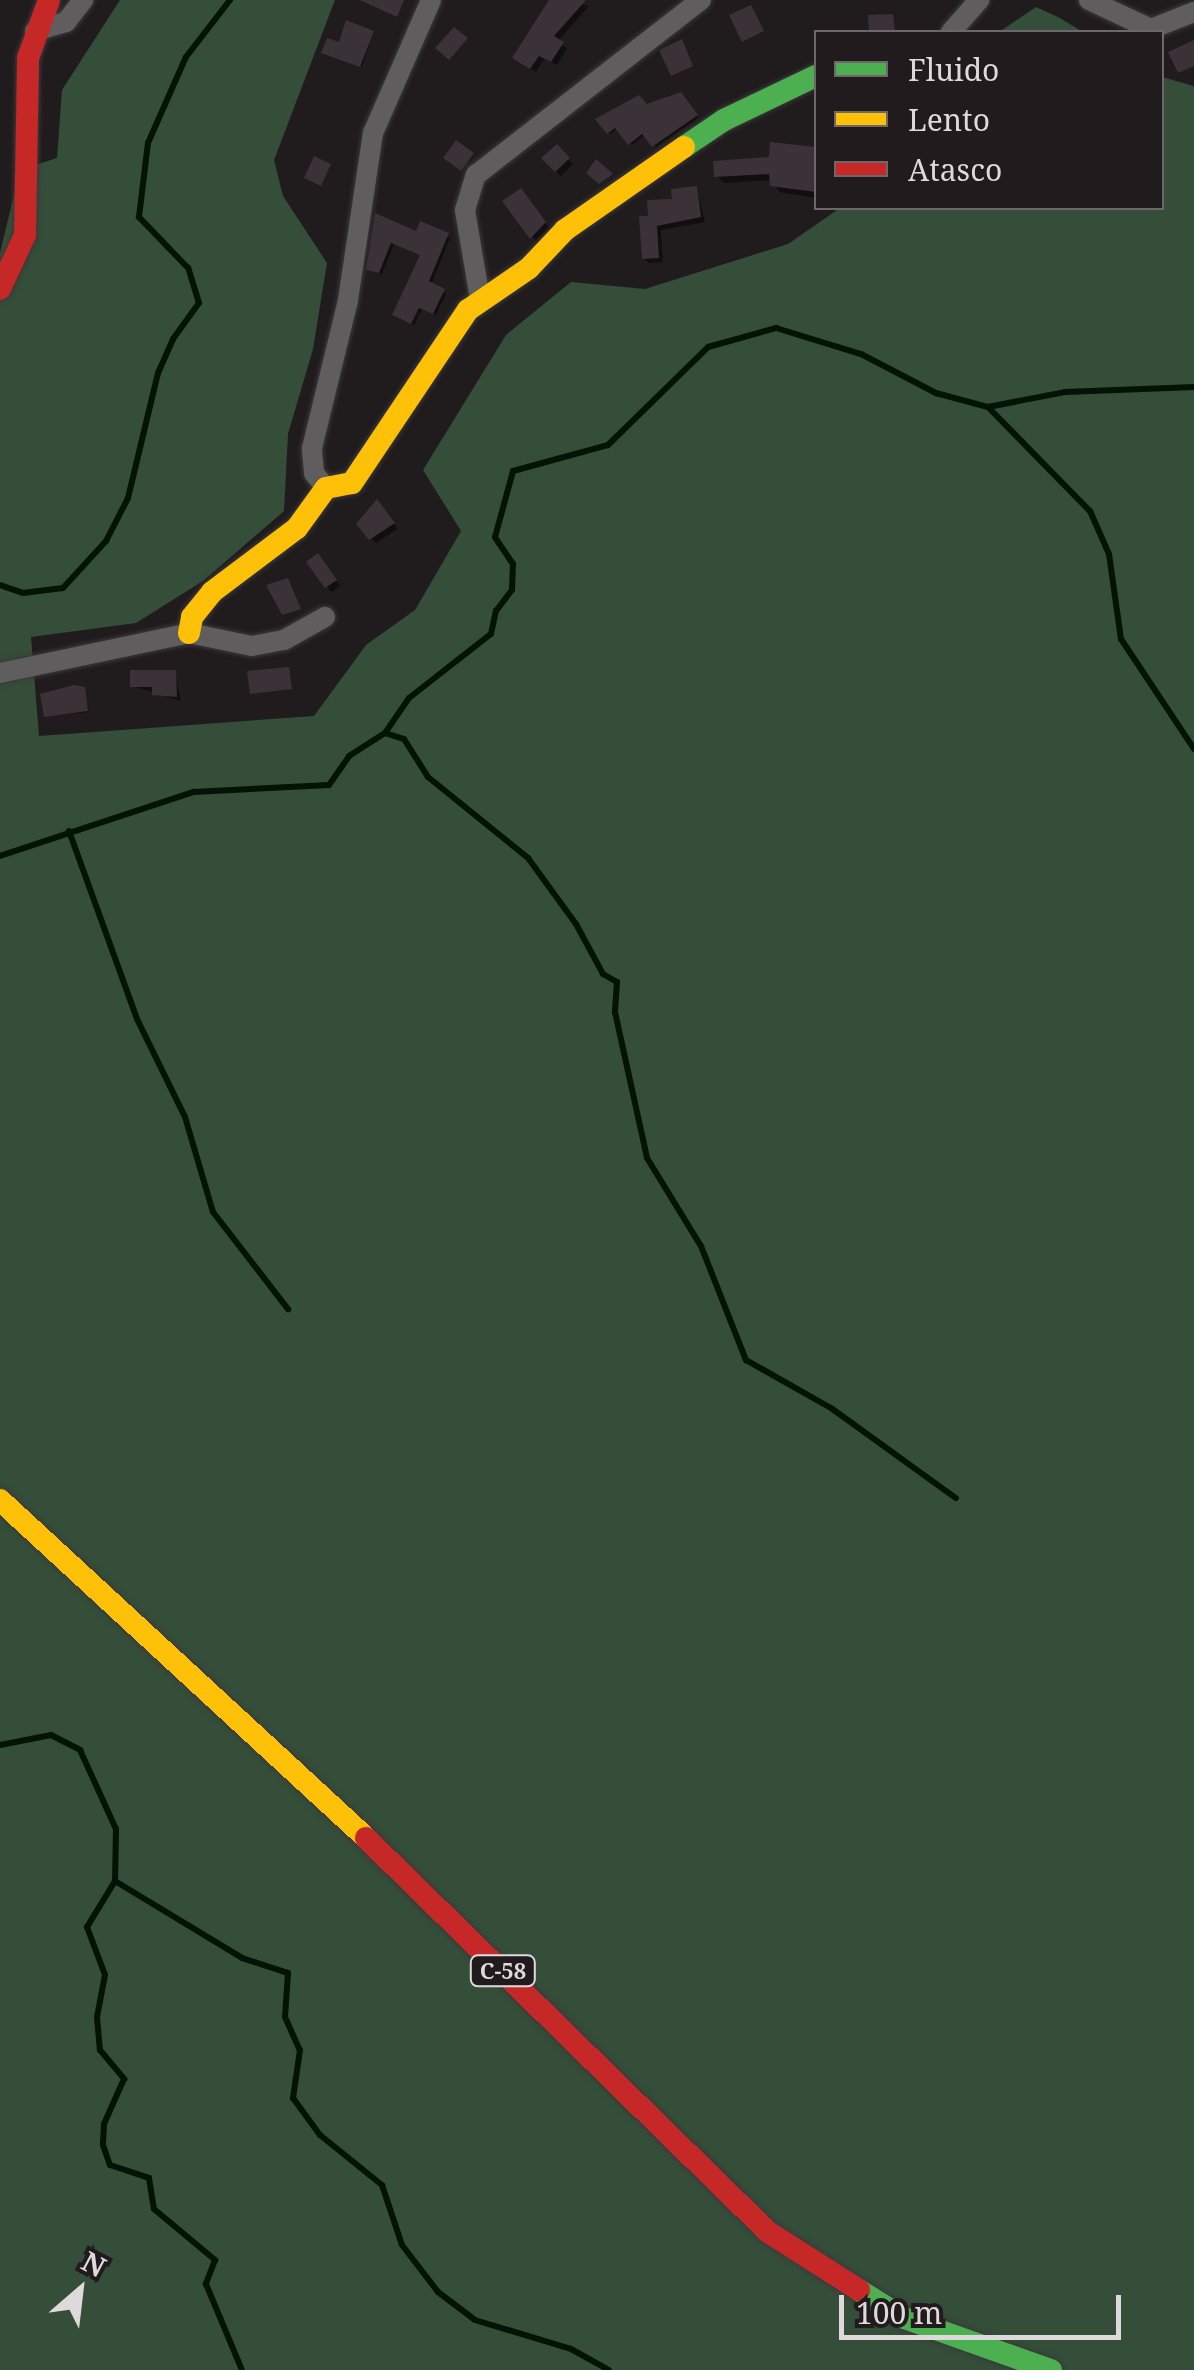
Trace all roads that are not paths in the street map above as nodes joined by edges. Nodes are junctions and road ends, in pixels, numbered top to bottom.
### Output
1 (48, 0) edge
2 (83, 0) edge
3 (431, 0) edge
4 (701, 0) edge
5 (980, 0) edge
6 (1088, 0) edge
7 (1194, 12) edge
8 (953, 30) edge
9 (35, 31) junction
10 (814, 77) edge
11 (0, 289) edge
12 (480, 300) junction
13 (326, 488) junction
14 (325, 617) dead end
15 (188, 633) junction
16 (0, 673) edge
17 (0, 1500) edge
18 (0, 1521) edge
19 (992, 2370) edge
20 (1051, 2370) edge

1 - 9 main road
2 - 9 street
3 - 13 street
4 - 12 street
5 - 8 street
6 - 7 street
9 - 11 main road
10 - 12 main road
12 - 13 main road
13 - 15 main road
14 - 15 street
15 - 16 street
17 - 20 main road, C-58
18 - 19 main road, C-58

